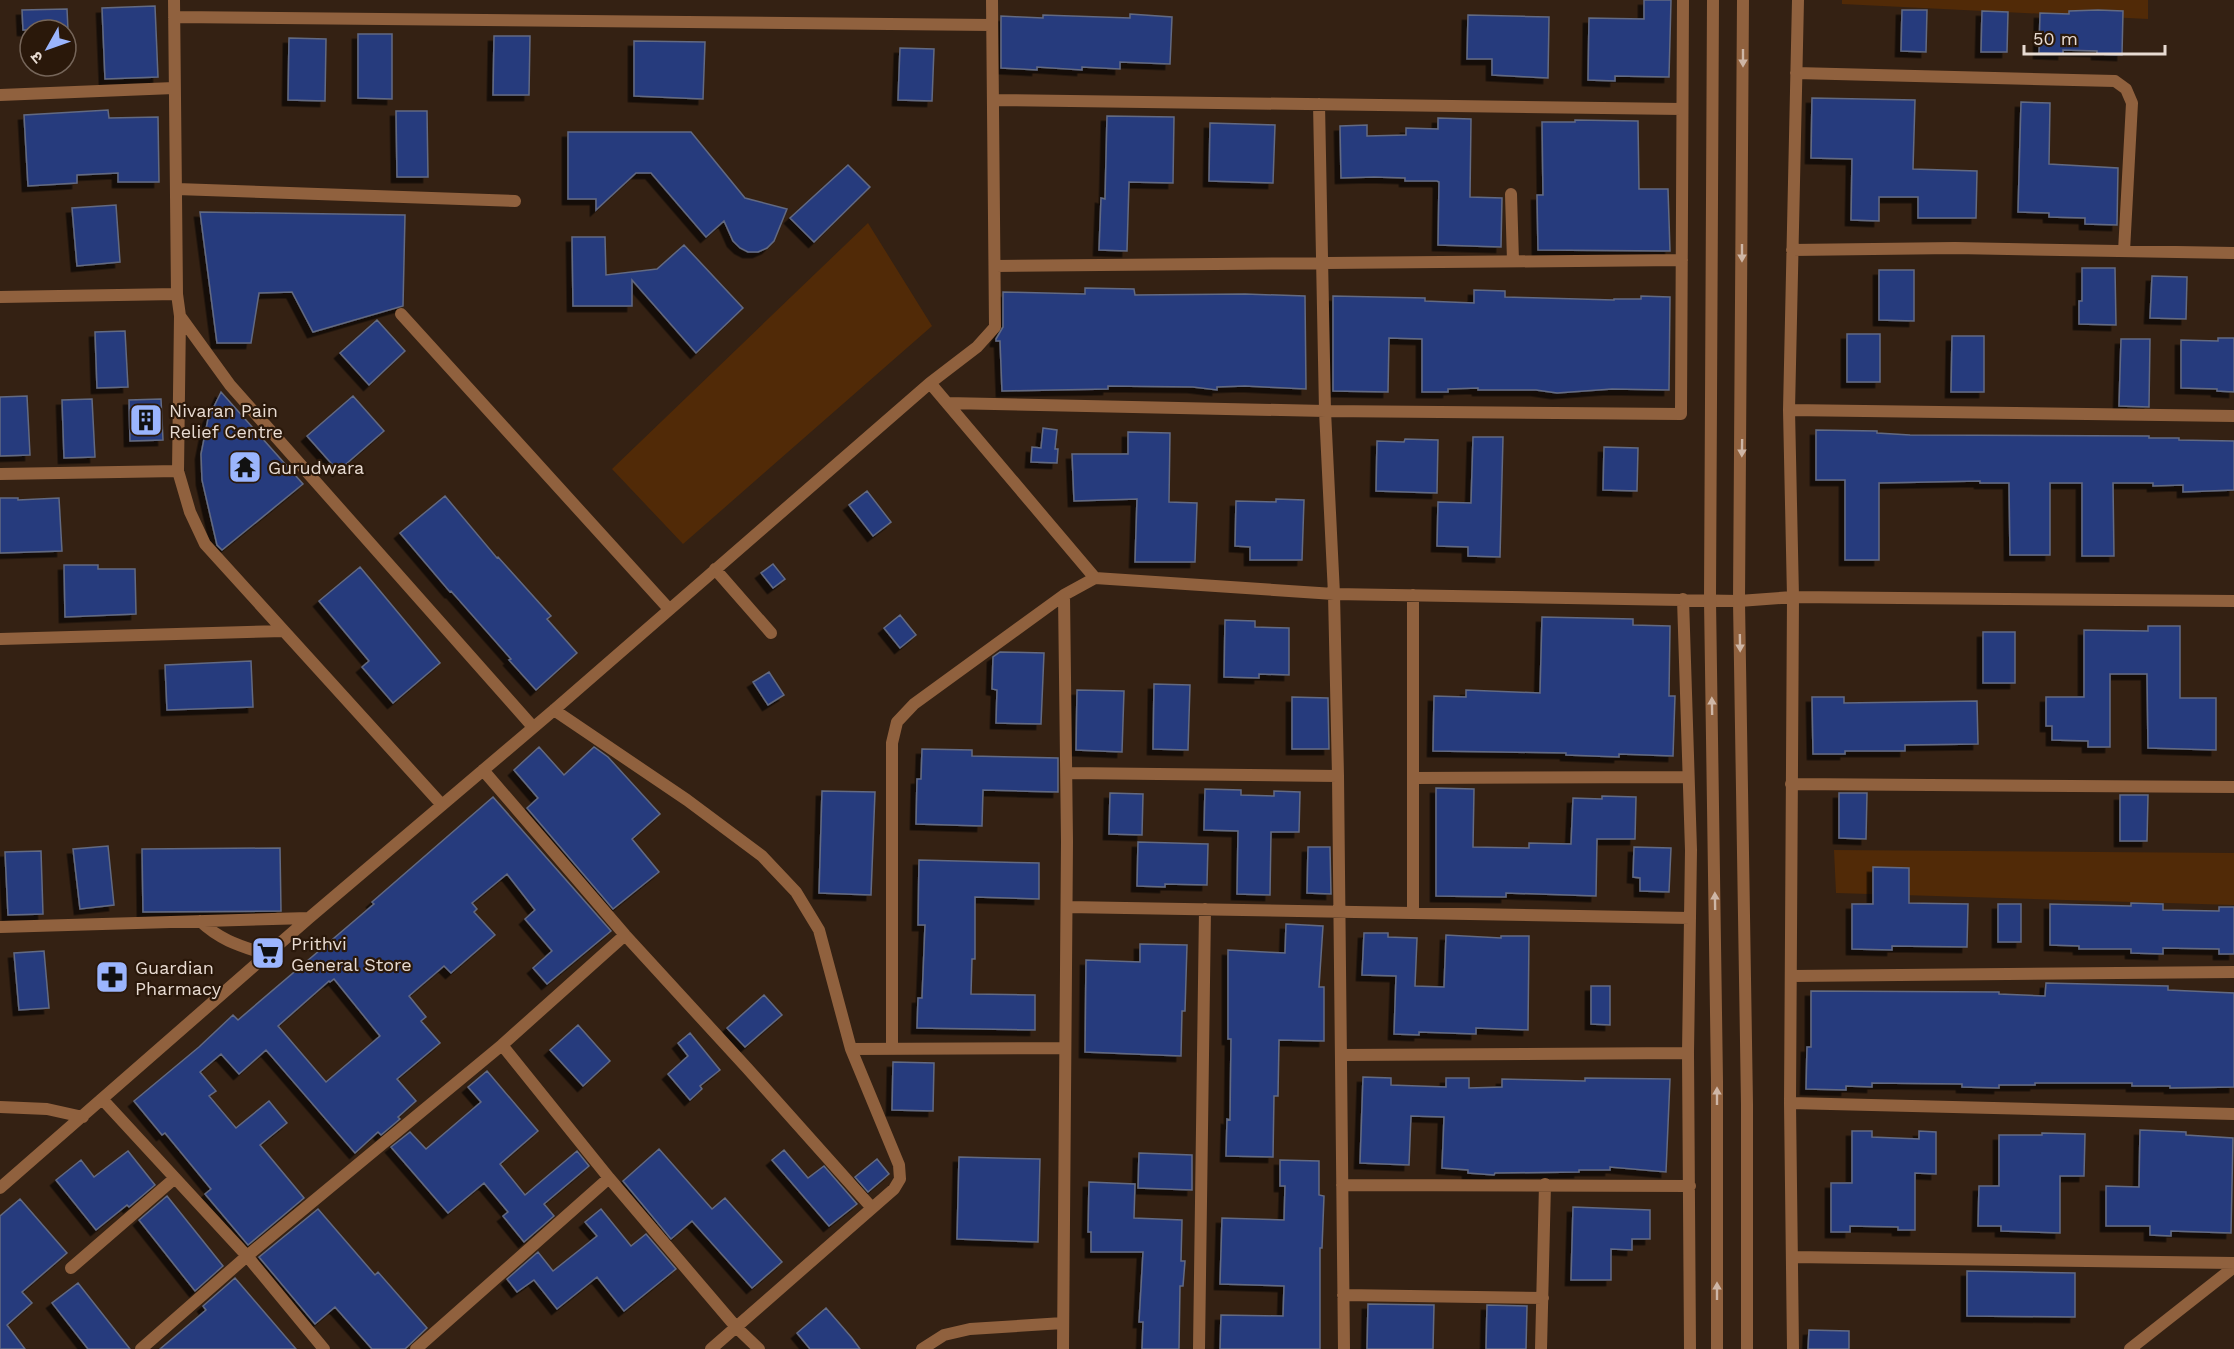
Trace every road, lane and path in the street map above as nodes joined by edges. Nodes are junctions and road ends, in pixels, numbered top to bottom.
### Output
1 (174, 0) edge
2 (992, 0) edge
3 (1683, 0) edge
4 (1713, 0) edge
5 (1743, 0) edge
6 (1798, 0) edge
7 (174, 17) junction
8 (992, 25) junction
9 (1796, 73) junction
10 (174, 88) junction
11 (0, 95) edge
12 (993, 100) junction
13 (1319, 104) junction
14 (1682, 109) junction
15 (177, 189) junction
16 (1511, 195) dead end
17 (515, 201) dead end
18 (1792, 250) junction
19 (2124, 251) junction
20 (2234, 253) edge
21 (1682, 260) junction
22 (1513, 261) junction
23 (1322, 263) junction
24 (994, 266) junction
25 (177, 294) junction
26 (0, 297) edge
27 (401, 314) dead end
28 (180, 316) junction
29 (930, 383) junction
30 (947, 403) junction
31 (1789, 410) junction
32 (1325, 411) junction
33 (2234, 416) edge
34 (178, 471) junction
35 (0, 474) edge
36 (716, 569) junction
37 (1095, 578) junction
38 (1334, 594) junction
39 (1064, 595) junction
40 (1413, 595) junction
41 (1793, 597) junction
42 (1683, 599) junction
43 (1710, 600) junction
44 (1739, 601) junction
45 (2234, 601) edge
46 (669, 609) junction
47 (284, 631) junction
48 (771, 633) dead end
49 (0, 639) edge
50 (554, 710) junction
51 (533, 727) junction
52 (483, 770) junction
53 (1067, 773) junction
54 (1338, 776) junction
55 (1688, 777) junction
56 (1413, 778) junction
57 (1791, 784) junction
58 (2234, 787) edge
59 (442, 805) junction
60 (1066, 907) junction
61 (1205, 909) junction
62 (1340, 912) junction
63 (1413, 913) junction
64 (309, 918) junction
65 (1690, 918) junction
66 (200, 921) junction
67 (0, 927) edge
68 (625, 935) junction
69 (268, 955) junction
70 (2234, 972) edge
71 (1792, 976) junction
72 (501, 1045) junction
73 (851, 1048) junction
74 (892, 1048) junction
75 (1065, 1048) junction
76 (1688, 1053) junction
77 (1341, 1055) junction
78 (103, 1100) junction
79 (1790, 1103) junction
80 (0, 1107) edge
81 (2234, 1114) edge
82 (83, 1117) junction
83 (175, 1179) junction
84 (609, 1179) junction
85 (1545, 1184) junction
86 (1342, 1185) junction
87 (1690, 1186) junction
88 (0, 1188) edge
89 (872, 1208) junction
90 (247, 1256) junction
91 (1792, 1257) junction
92 (2234, 1265) edge
93 (71, 1268) dead end
94 (1343, 1295) junction
95 (1543, 1298) junction
96 (1063, 1323) junction
97 (736, 1327) junction
98 (141, 1349) edge
99 (324, 1349) edge
100 (416, 1349) edge
101 (711, 1349) edge
102 (759, 1349) edge
103 (922, 1349) edge
104 (1063, 1349) edge
105 (1199, 1349) edge
106 (1344, 1349) edge
107 (1541, 1349) edge
108 (1690, 1349) edge
109 (1717, 1349) edge
110 (1747, 1349) edge
111 (1793, 1349) edge
112 (2130, 1349) edge

1 - 7 street
2 - 8 street
3 - 14 street
4 - 43 street
5 -> 44 street
6 - 9 street
7 - 8 street
7 - 10 street
8 - 12 street
9 - 18 street
9 - 19 street
10 - 11 street
10 - 15 street
12 - 13 street
12 - 24 street
13 - 14 street
13 - 23 street
14 - 21 street
15 - 17 street
15 - 25 street
16 - 22 street
18 - 19 street
18 - 31 street
19 - 20 street
21 - 22 street
21 - 32 street
22 - 23 street
23 - 24 street
23 - 32 street
24 - 29 street
25 - 26 street
25 - 28 street
27 - 46 street
28 - 34 street
28 - 51 street
29 - 30 street
29 - 36 street
30 - 32 street
30 - 37 street
31 - 33 street
31 - 41 street
32 - 38 street
34 - 35 street
34 - 47 street
36 - 46 street
36 - 48 street
37 - 38 street
37 - 39 street
38 - 40 street
38 - 54 street
39 - 53 street
39 - 74 street
40 - 42 street
40 - 56 street
41 - 44 street
41 - 45 street
41 - 57 street
42 - 43 street
42 - 55 street
43 - 44 street
109 -> 43 street
44 -> 110 street
46 - 50 street
47 - 49 street
47 - 59 street
50 - 51 street
50 - 73 street
51 - 52 street
52 - 59 street
52 - 68 street
53 - 54 street
53 - 60 street
54 - 62 street
55 - 56 street
55 - 65 street
56 - 63 street
57 - 58 street
57 - 71 street
59 - 64 street
60 - 61 street
60 - 75 street
61 - 62 street
61 - 105 street
62 - 63 street
62 - 77 street
63 - 65 street
64 - 66 street
64 - 69 street
65 - 76 street
66 - 67 street
66 - 69 street
68 - 72 street
68 - 89 street
69 - 78 street
70 - 71 street
71 - 79 street
72 - 84 street
72 - 90 street
73 - 74 street
73 - 89 street
74 - 75 street
75 - 96 street
76 - 77 street
76 - 87 street
77 - 86 street
78 - 82 street
78 - 83 street
79 - 81 street
79 - 91 street
80 - 82 street
82 - 88 street
83 - 90 street
83 - 93 street
84 - 97 street
84 - 100 street
85 - 86 street
85 - 87 street
85 - 95 street
86 - 94 street
87 - 108 street
89 - 97 street
90 - 98 street
90 - 99 street
91 - 92 street
91 - 111 street
92 - 112 street
94 - 95 street
94 - 106 street
95 - 107 street
96 - 103 street
96 - 104 street
97 - 101 street
97 - 102 street

